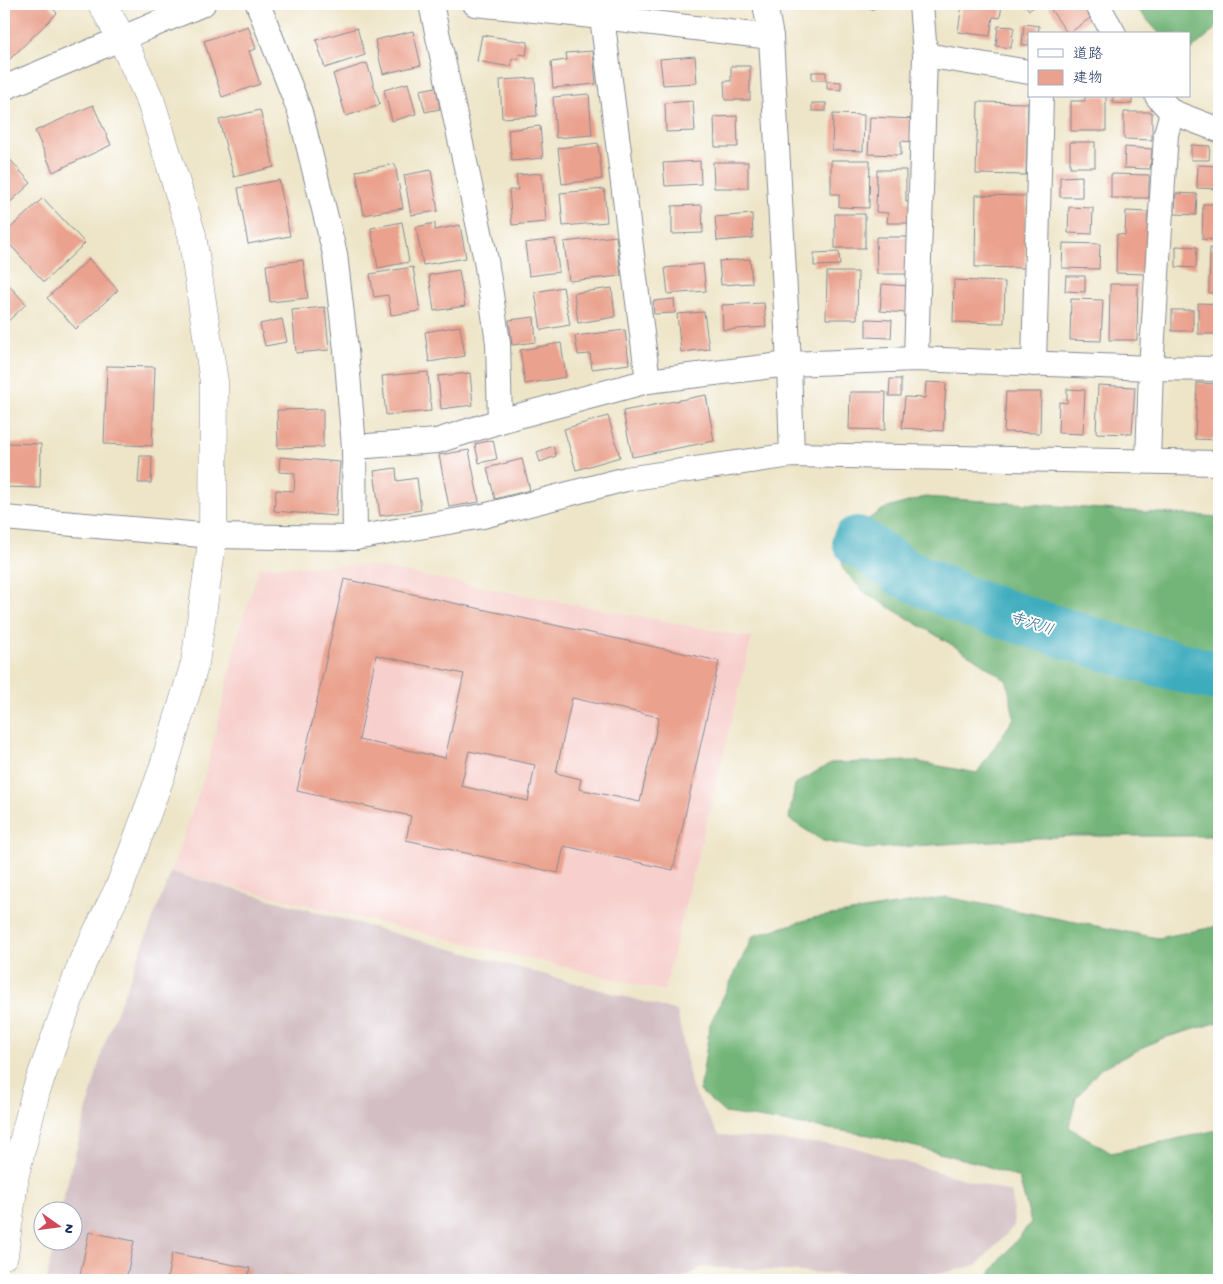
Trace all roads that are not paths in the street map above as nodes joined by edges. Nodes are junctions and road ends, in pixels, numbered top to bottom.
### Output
1 (102, 4) edge
2 (202, 4) edge
3 (258, 4) edge
4 (431, 4) edge
5 (475, 4) edge
6 (765, 4) edge
7 (921, 4) edge
8 (1097, 4) edge
9 (599, 10) edge
10 (1113, 32) edge
11 (121, 37) junction
12 (771, 38) junction
13 (925, 55) junction
14 (1028, 72) edge
15 (4, 88) edge
16 (1041, 98) edge
17 (1164, 104) edge
18 (1219, 130) edge
19 (916, 359) junction
20 (788, 364) junction
21 (1034, 364) junction
22 (1151, 368) junction
23 (1219, 369) edge
24 (648, 381) junction
25 (500, 421) junction
26 (354, 447) junction
27 (792, 455) junction
28 (1148, 461) junction
29 (1219, 463) edge
30 (4, 518) edge
31 (213, 536) junction
32 (355, 538) junction
33 (4, 1255) edge

1 - 11 street
2 - 11 street
3 - 26 street
4 - 25 street
5 - 9 street
6 - 12 street
7 - 13 street
8 - 10 street
9 - 12 street
9 - 24 street
11 - 15 street
11 - 31 street
12 - 20 street
13 - 14 street
13 - 19 street
16 - 21 street
17 - 18 street
17 - 22 street
19 - 20 street
19 - 21 street
20 - 24 street
20 - 27 street
21 - 22 street
22 - 23 street
22 - 28 street
24 - 25 street
25 - 26 street
26 - 32 street
27 - 28 street
27 - 32 street
28 - 29 street
30 - 31 street
31 - 32 street
31 - 33 street

